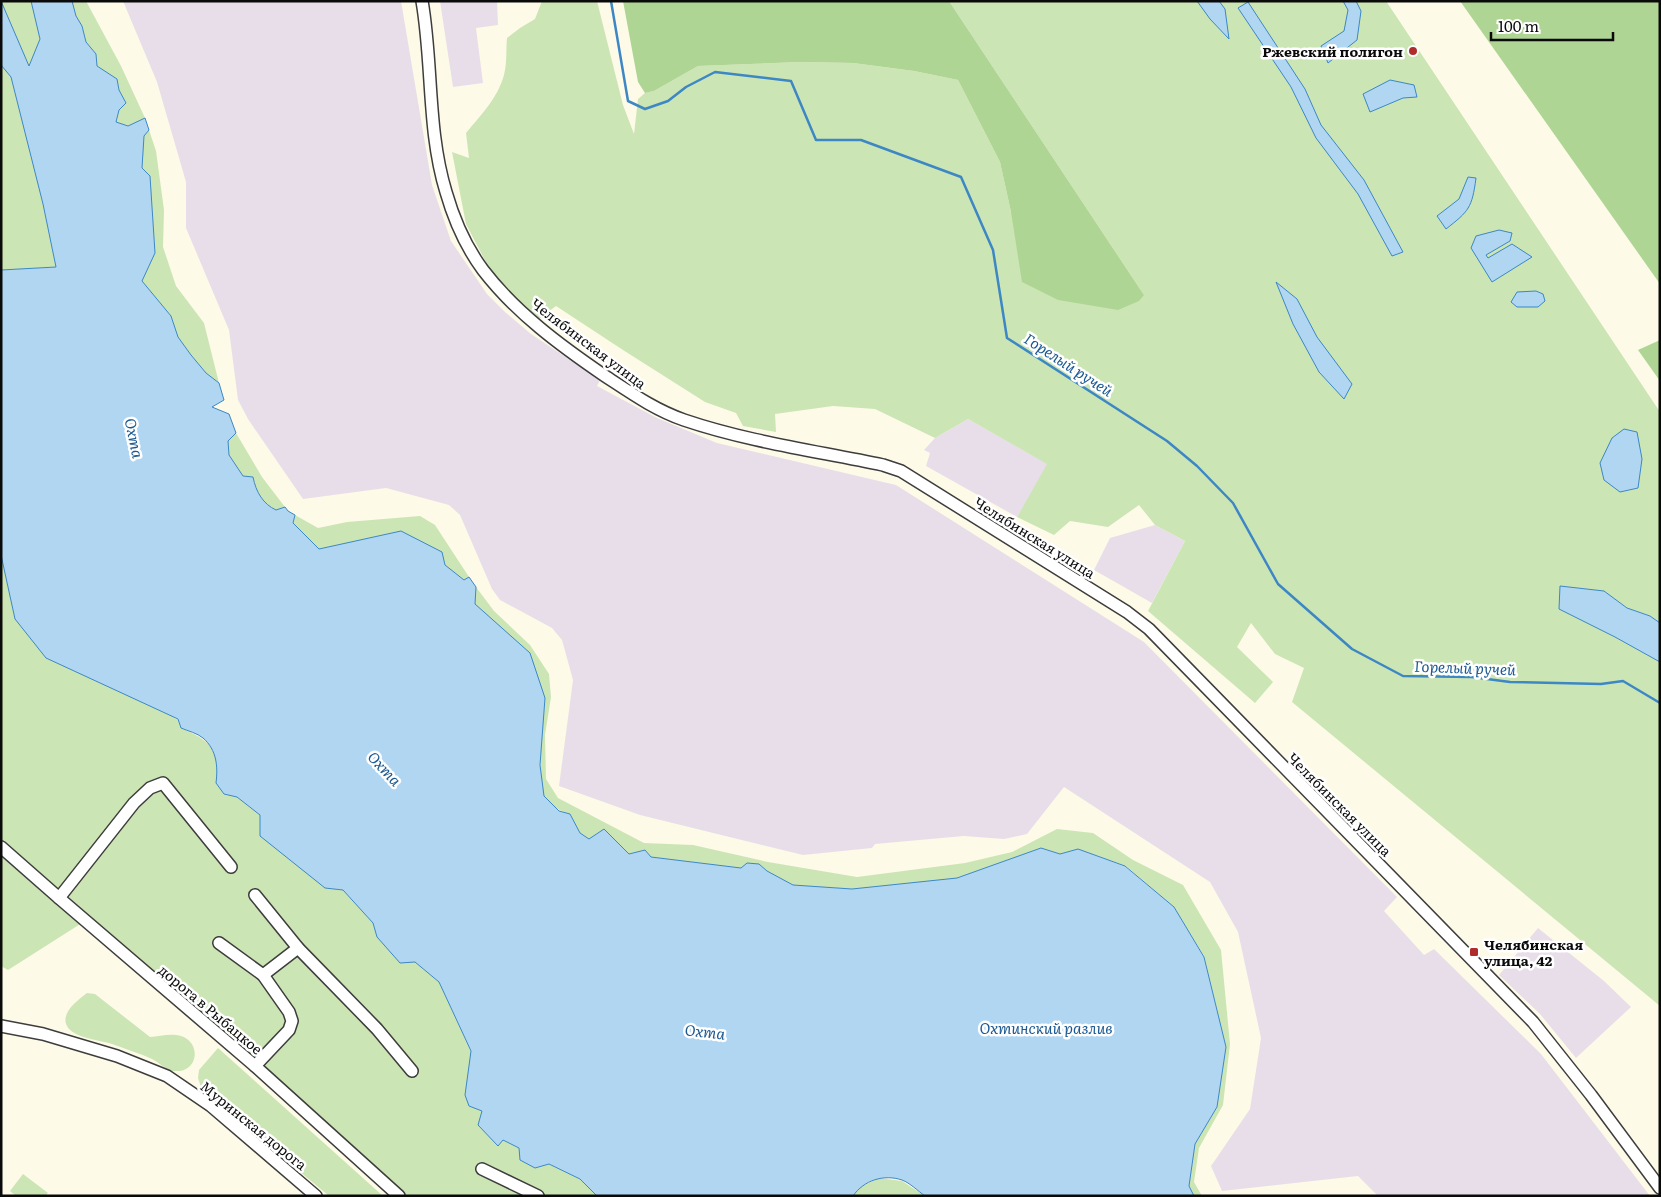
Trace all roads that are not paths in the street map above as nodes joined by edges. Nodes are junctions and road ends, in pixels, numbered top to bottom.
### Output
1 (422, 1) edge
2 (1, 847) edge
3 (231, 867) dead end
4 (255, 894) dead end
5 (59, 898) junction
6 (219, 943) dead end
7 (298, 948) junction
8 (264, 975) junction
9 (1, 1026) edge
10 (255, 1066) junction
11 (412, 1071) dead end
12 (482, 1170) dead end
13 (1660, 1188) edge
14 (316, 1196) edge
15 (399, 1196) edge
16 (538, 1196) edge

1 - 13 street, Челябинская улица
2 - 5 street, дорога в Рыбацкое
3 - 5 street
4 - 7 street
5 - 10 street, дорога в Рыбацкое
6 - 8 street
7 - 8 street
7 - 11 street
8 - 10 street
9 - 14 street, Муринская дорога
10 - 15 street, дорога в Рыбацкое
12 - 16 street

